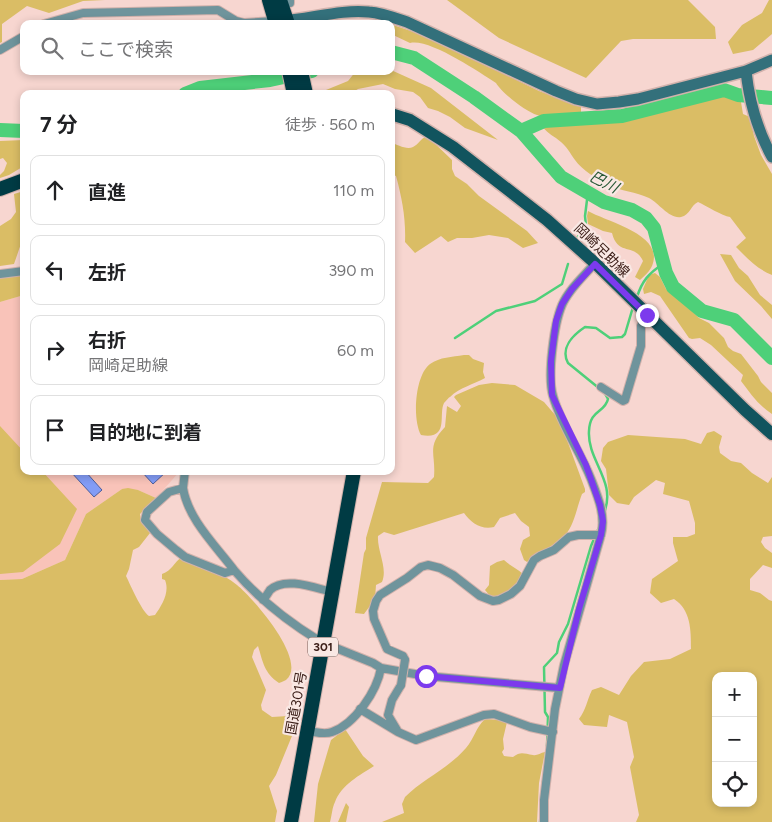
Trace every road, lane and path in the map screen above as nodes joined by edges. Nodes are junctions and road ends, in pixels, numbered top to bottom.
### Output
1 (269, 0) edge
2 (287, 1) edge
3 (58, 20) edge
4 (234, 20) edge
5 (281, 20) edge
6 (282, 20) edge
7 (296, 20) edge
8 (20, 38) edge
9 (0, 50) edge
10 (772, 60) edge
11 (746, 72) junction
12 (290, 75) edge
13 (302, 75) edge
14 (293, 90) edge
15 (305, 90) edge
16 (395, 115) edge
17 (772, 157) edge
18 (20, 182) edge
19 (0, 189) edge
20 (595, 264) junction
21 (20, 272) edge
22 (0, 274) edge
23 (647, 315) junction
24 (601, 386) dead end
25 (772, 434) edge
26 (185, 475) edge
27 (353, 475) edge
28 (183, 488) junction
29 (601, 535) junction
30 (234, 570) junction
31 (332, 592) junction
32 (264, 600) junction
33 (318, 640) dead end
34 (331, 646) dead end
35 (381, 668) junction
36 (560, 688) junction
37 (360, 709) junction
38 (308, 731) junction
39 (398, 732) junction
40 (553, 732) junction
41 (291, 822) edge
42 (544, 822) edge

1 - 5 highway
2 - 6 highway
3 - 4 street
7 - 11 main road
8 - 9 street
10 - 11 main road
11 - 17 main road
12 - 14 highway
13 - 15 highway
16 - 20 main road, 岡崎足助線
18 - 19 highway
20 - 23 main road, 岡崎足助線
20 - 29 street
21 - 22 street
23 - 24 street
23 - 25 main road, 岡崎足助線
26 - 28 street
27 - 31 highway, 国道301号 / 301
28 - 30 street
28 - 30 street
29 - 36 street
29 - 39 street, bridge
30 - 32 street
31 - 32 street
31 - 38 highway, 国道301号 / 301
32 - 33 street
34 - 35 street
35 - 36 street
35 - 37 street
36 - 40 street
37 - 38 street
37 - 39 street
38 - 41 highway, 国道301号 / 301
39 - 40 street
40 - 42 street

